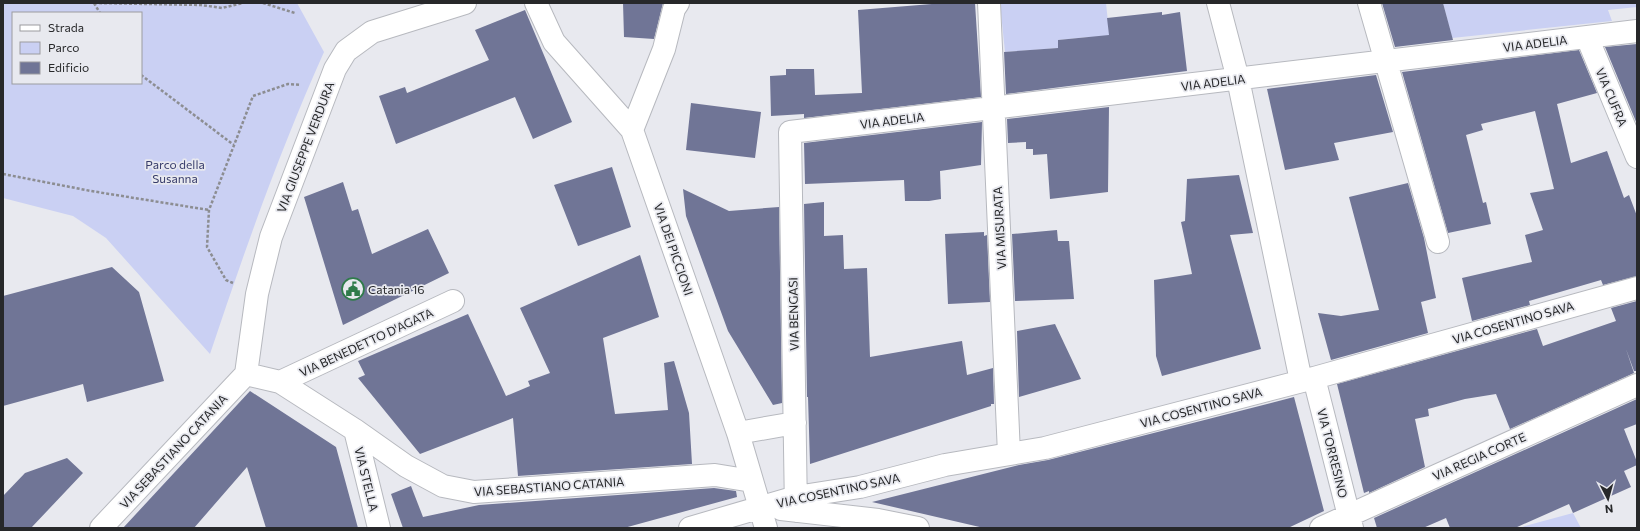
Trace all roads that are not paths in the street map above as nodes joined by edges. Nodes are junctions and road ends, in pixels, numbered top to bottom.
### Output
1 (465, 3) edge
2 (536, 3) edge
3 (678, 3) edge
4 (989, 3) edge
5 (1218, 3) edge
6 (1370, 3) edge
7 (1637, 31) edge
8 (1587, 37) junction
9 (1385, 61) junction
10 (1238, 79) junction
11 (993, 108) junction
12 (632, 130) junction
13 (790, 132) joint
14 (1637, 157) edge
15 (1438, 242) dead end
16 (1637, 288) edge
17 (453, 301) dead end
18 (246, 374) junction
19 (1307, 379) junction
20 (280, 382) junction
21 (1637, 385) edge
22 (795, 423) junction
23 (355, 430) junction
24 (738, 432) junction
25 (1009, 454) junction
26 (752, 481) junction
27 (796, 504) junction
28 (760, 507) junction
29 (1351, 522) edge
30 (101, 528) edge
31 (379, 528) edge
32 (690, 528) edge
33 (766, 528) edge
34 (918, 528) edge
35 (1321, 528) edge

1 - 18 street, VIA GIUSEPPE VERDURA
2 - 12 street, VIA DEI PICCIONI
3 - 12 street
4 - 11 street, VIA MISURATA
5 - 10 street, VIA TORRESINO
6 - 9 street
7 - 8 street, VIA ADELIA
8 - 9 street, VIA ADELIA
8 - 14 street, VIA CUFRA
9 - 10 street, VIA ADELIA
9 - 15 street
10 - 11 street, VIA ADELIA
10 - 19 street, VIA TORRESINO
11 - 13 street, VIA ADELIA
11 - 25 street, VIA MISURATA
12 - 24 street, VIA DEI PICCIONI
13 - 22 street, VIA BENGASI
16 - 19 street, VIA COSENTINO SAVA
17 - 20 street, VIA BENEDETTO D'AGATA
18 - 20 street, VIA SEBASTIANO CATANIA
18 - 30 street, VIA SEBASTIANO CATANIA
19 - 25 street, VIA COSENTINO SAVA
19 - 29 street, VIA TORRESINO
20 - 23 street, VIA SEBASTIANO CATANIA
21 - 29 street, VIA REGIA CORTE
22 - 24 street
22 - 27 street, VIA BENGASI
23 - 26 street, VIA SEBASTIANO CATANIA
23 - 31 street, VIA STELLA
24 - 26 street, VIA DEI PICCIONI
25 - 27 street, VIA COSENTINO SAVA
26 - 28 street, VIA DEI PICCIONI
27 - 28 street, VIA COSENTINO SAVA
27 - 34 street
28 - 32 street, VIA COSENTINO SAVA
28 - 33 street, VIA DEI PICCIONI
29 - 35 street, VIA REGIA CORTE

